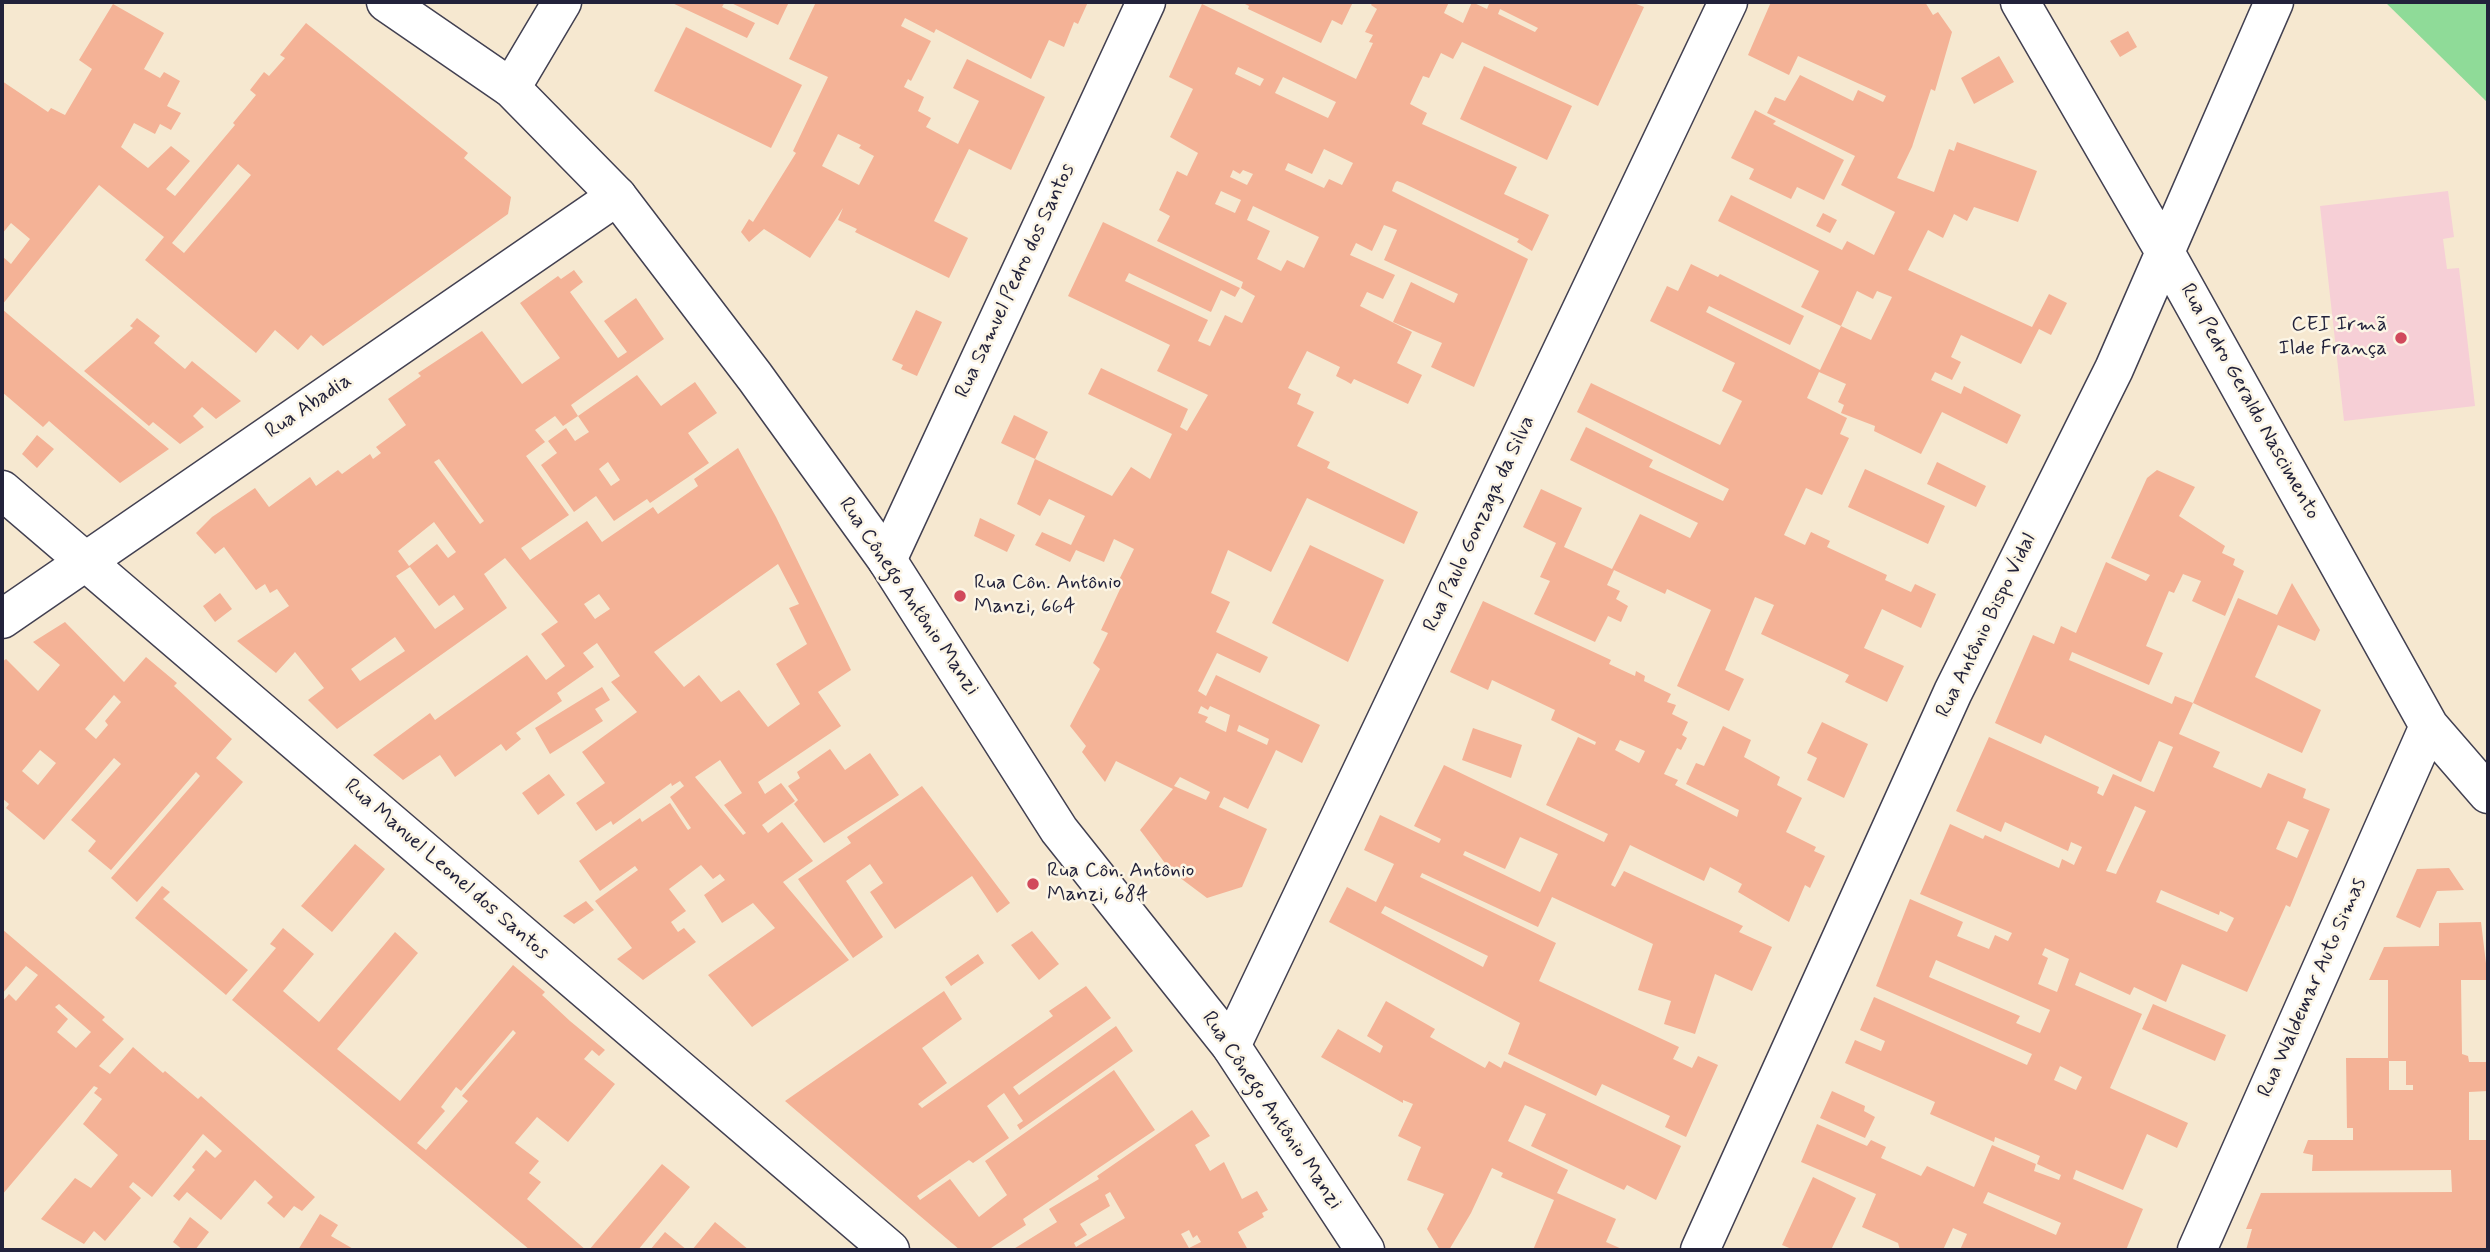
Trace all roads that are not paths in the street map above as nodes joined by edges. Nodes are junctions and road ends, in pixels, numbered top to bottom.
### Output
1 (386, 2) edge
2 (562, 2) edge
3 (1146, 2) edge
4 (1728, 2) edge
5 (2020, 2) edge
6 (2274, 2) edge
7 (511, 88) junction
8 (617, 196) junction
9 (2166, 254) junction
10 (2, 490) edge
11 (86, 560) junction
12 (887, 560) junction
13 (2, 620) edge
14 (2429, 726) junction
15 (2488, 793) edge
16 (1231, 1046) junction
17 (890, 1250) edge
18 (1365, 1250) edge
19 (1700, 1250) edge
20 (2197, 1250) edge

1 - 7 street, Rua Cônego Antônio Manzi
2 - 7 street
3 - 12 street, Rua Samuel Pedro dos Santos
4 - 16 street, Rua Paulo Gonzaga da Silva
5 - 9 street, Rua Pedro Geraldo Nascimento
6 - 9 street, Rua Antônio Bispo Vidal
7 - 8 street, Rua Cônego Antônio Manzi
8 - 11 street, Rua Abadia
8 - 12 street, Rua Cônego Antônio Manzi
9 - 14 street, Rua Pedro Geraldo Nascimento
9 - 19 street, Rua Antônio Bispo Vidal
10 - 11 street, Rua Manuel Leonel dos Santos
11 - 13 street, Rua Abadia
11 - 17 street, Rua Manuel Leonel dos Santos
12 - 16 street, Rua Cônego Antônio Manzi
14 - 15 street, Rua Pedro Geraldo Nascimento
14 - 20 street, Rua Waldemar Auto Simas
16 - 18 street, Rua Cônego Antônio Manzi

